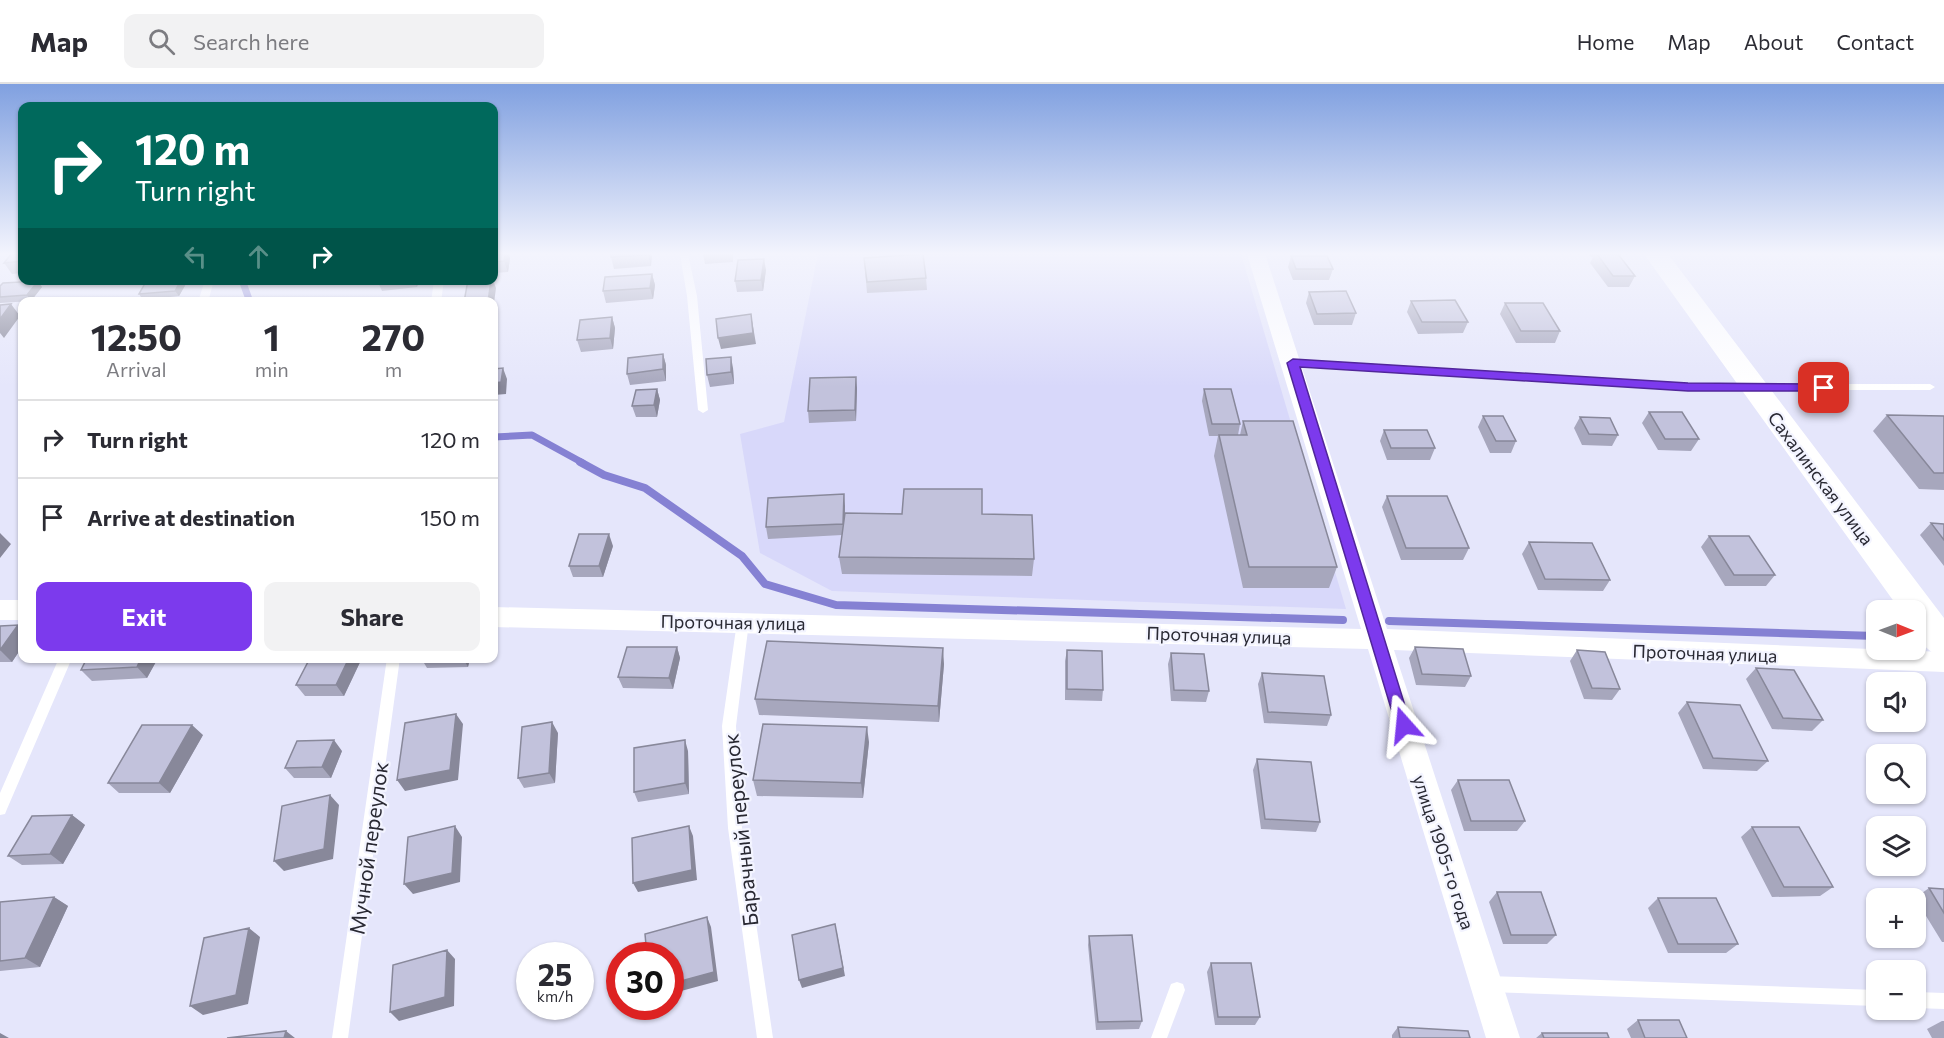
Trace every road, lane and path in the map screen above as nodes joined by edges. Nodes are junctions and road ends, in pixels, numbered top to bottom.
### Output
1 (692, 299) edge
2 (1271, 299) edge
3 (1689, 299) edge
4 (1293, 363) junction
5 (1930, 387) dead end
6 (1754, 388) junction
7 (703, 410) dead end
8 (0, 610) edge
9 (18, 610) edge
10 (498, 617) edge
11 (743, 622) junction
12 (1376, 639) junction
13 (1944, 644) edge
14 (1944, 662) edge
15 (64, 663) edge
16 (393, 663) edge
17 (0, 809) edge
18 (1486, 984) junction
19 (1177, 990) dead end
20 (1866, 998) edge
21 (1926, 1000) edge
22 (1944, 1001) edge
23 (340, 1038) edge
24 (765, 1038) edge
25 (1160, 1038) edge
26 (1503, 1038) edge

1 - 7 lane
2 - 4 street, улица 1905-го года
3 - 6 main road, Сахалинская улица
4 - 6 lane
4 - 12 street, улица 1905-го года
5 - 6 lane
6 - 13 main road, Сахалинская улица
8 - 9 street
10 - 11 street, Проточная улица
11 - 12 street, Проточная улица
11 - 24 lane, Барачный переулок
12 - 14 street, Проточная улица
12 - 18 street, улица 1905-го года
15 - 17 lane
16 - 23 lane, Мучной переулок
18 - 20 lane
18 - 26 street, улица 1905-го года
19 - 25 lane
21 - 22 lane

